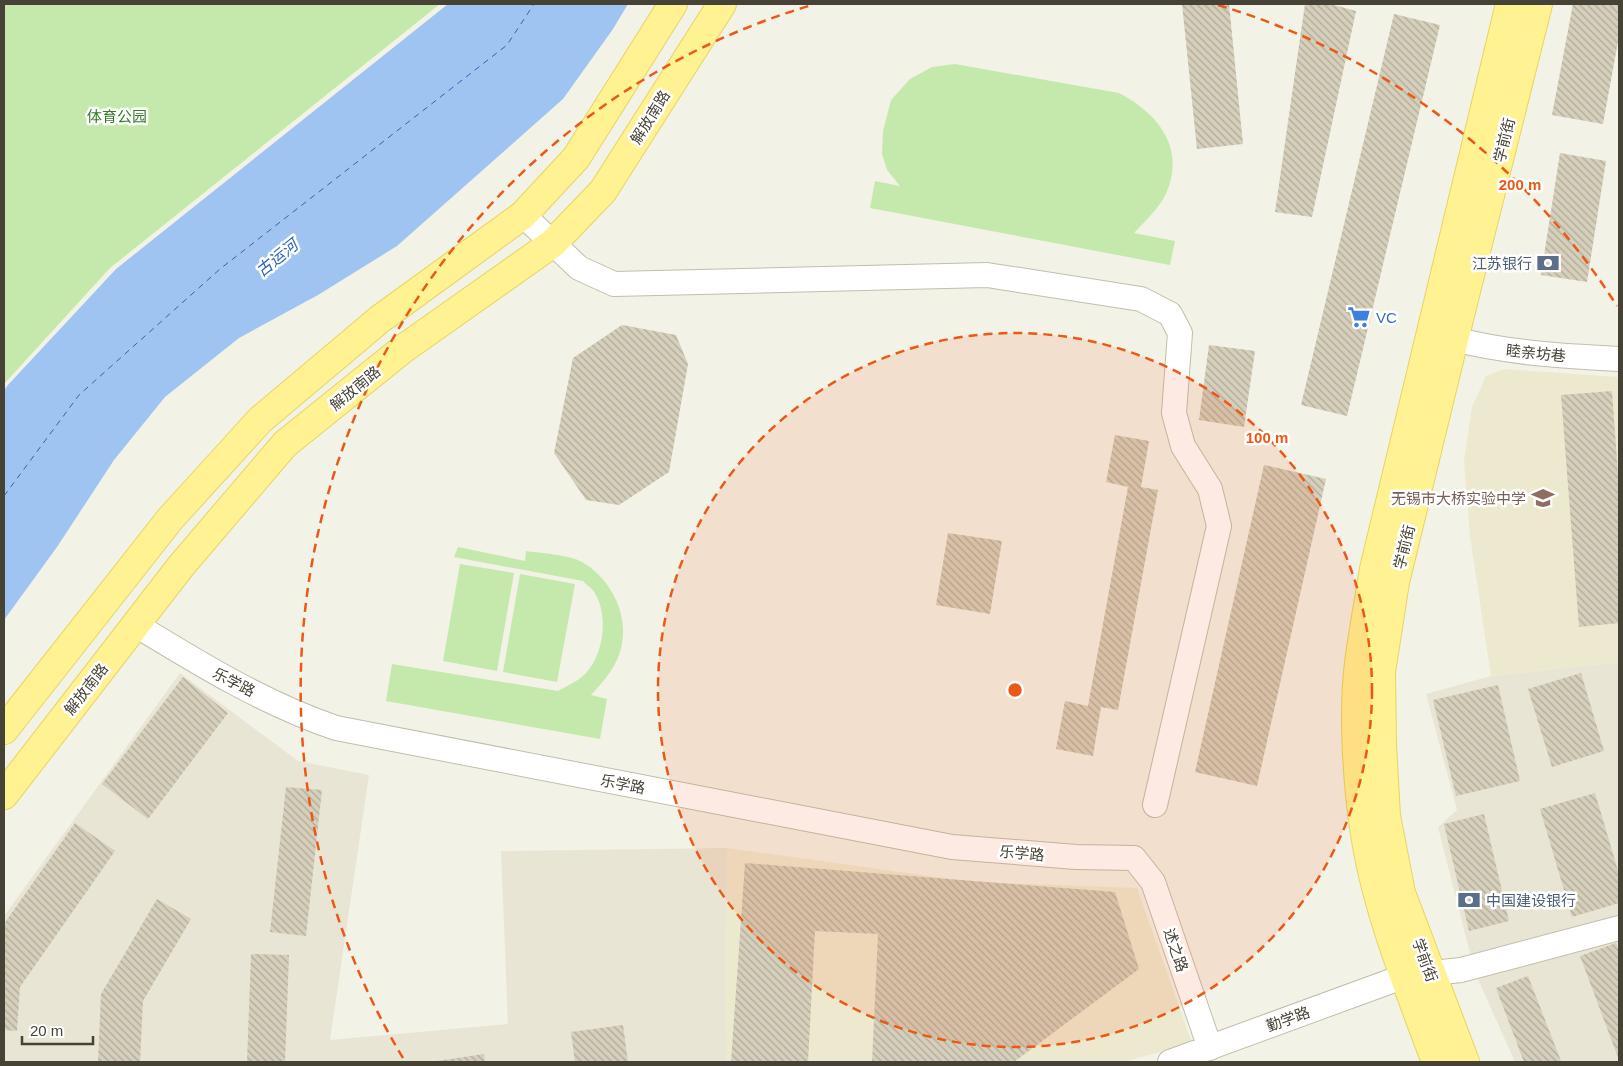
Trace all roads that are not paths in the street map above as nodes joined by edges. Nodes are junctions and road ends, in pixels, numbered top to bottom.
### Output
1 (673, 4) edge
2 (722, 4) edge
3 (1510, 4) edge
4 (1538, 4) edge
5 (523, 215) junction
6 (553, 243) junction
7 (1454, 339) junction
8 (1619, 359) edge
9 (136, 625) junction
10 (4, 730) edge
11 (4, 795) edge
12 (1155, 805) dead end
13 (1134, 858) joint
14 (1619, 928) edge
15 (1417, 974) junction
16 (1210, 1048) junction
17 (1170, 1062) edge
18 (1436, 1062) edge
19 (1464, 1062) edge

1 - 5 main road
2 - 6 main road, 解放南路
3 - 15 main road, 学前街
4 - 7 main road, 学前街
5 - 6 street
5 - 10 main road
6 - 9 main road, 解放南路
6 - 12 street
7 - 8 street, 睦亲坊巷
7 - 15 main road, 学前街
9 - 11 main road, 解放南路
9 - 13 street, 乐学路
13 - 16 street, 述之路
14 - 15 street, 勤学路
15 - 16 street, 勤学路
15 - 18 main road, 学前街
15 - 19 main road, 学前街
16 - 17 street, 勤学路

